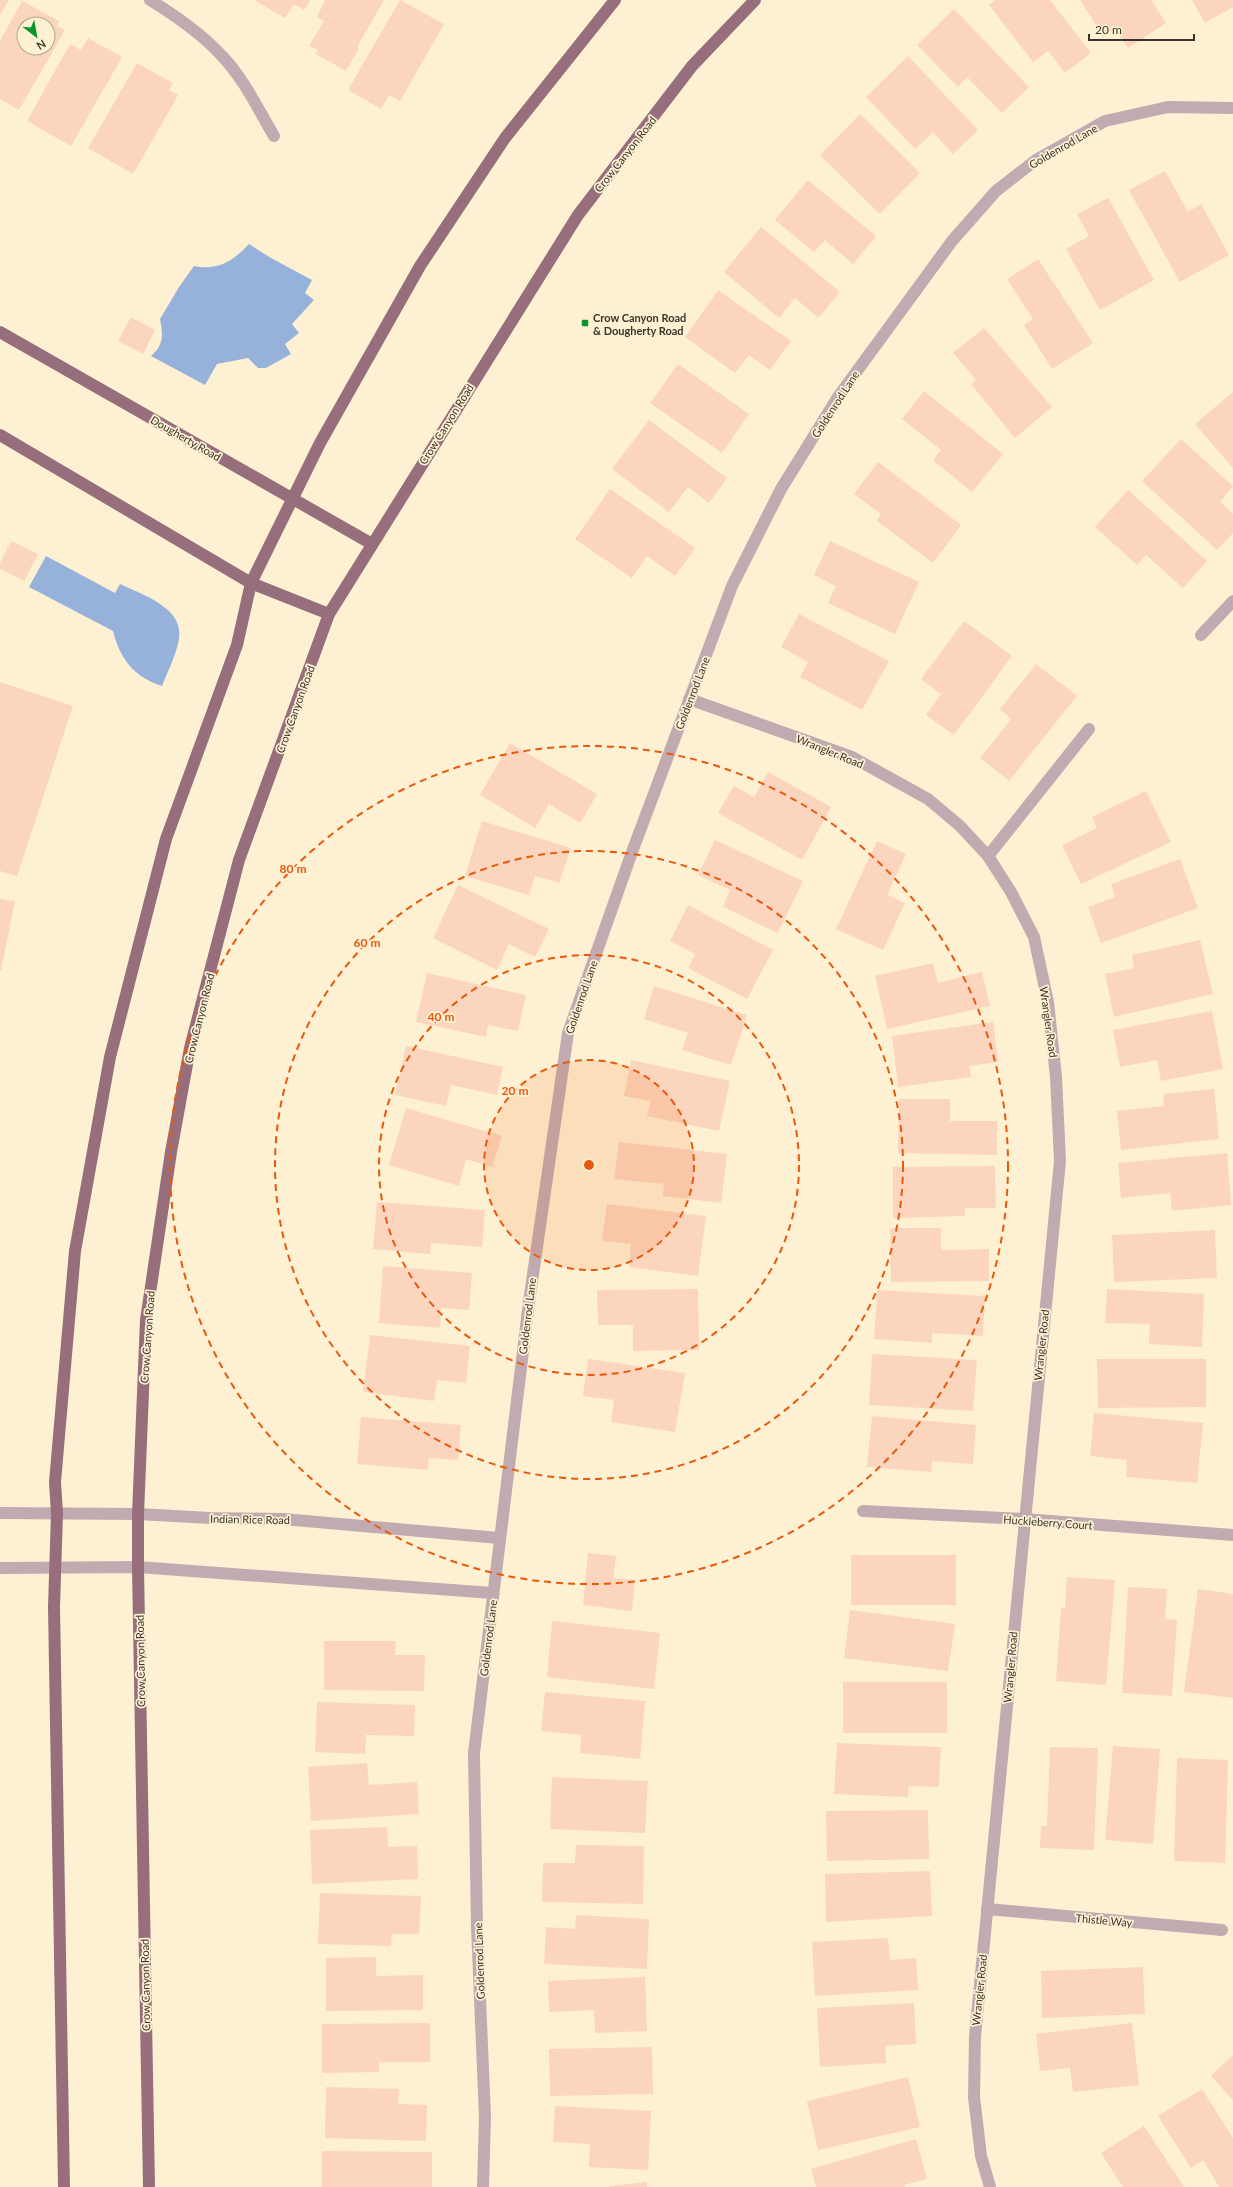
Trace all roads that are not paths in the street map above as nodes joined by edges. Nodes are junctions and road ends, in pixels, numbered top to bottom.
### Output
1 (150, 0) edge
2 (615, 0) edge
3 (755, 0) edge
4 (1233, 108) edge
5 (274, 136) dead end
6 (0, 332) edge
7 (0, 435) edge
8 (294, 500) junction
9 (372, 544) junction
10 (251, 583) junction
11 (1233, 601) edge
12 (329, 614) junction
13 (1201, 635) dead end
14 (689, 699) junction
15 (1089, 729) dead end
16 (988, 856) junction
17 (863, 1511) dead end
18 (57, 1512) junction
19 (0, 1513) edge
20 (138, 1514) junction
21 (1024, 1519) junction
22 (1233, 1535) edge
23 (499, 1538) junction
24 (56, 1567) junction
25 (138, 1567) junction
26 (0, 1568) edge
27 (493, 1593) junction
28 (987, 1908) junction
29 (1222, 1930) dead end
30 (64, 2187) edge
31 (149, 2187) edge
32 (483, 2187) edge
33 (990, 2187) edge

1 - 5 street
2 - 8 main road
3 - 9 main road, Crow Canyon Road
4 - 14 street, Goldenrod Lane
6 - 8 main road, Dougherty Road
7 - 10 main road
8 - 9 main road, Dougherty Road
8 - 10 main road
9 - 12 main road, Crow Canyon Road
10 - 12 main road
10 - 18 main road
11 - 13 street
12 - 20 main road, Crow Canyon Road
14 - 16 street, Wrangler Road
14 - 23 street, Goldenrod Lane
15 - 16 street
16 - 21 street, Wrangler Road
17 - 21 street, Huckleberry Court
18 - 19 street, Indian Rice Road
18 - 20 street, Indian Rice Road
18 - 24 main road
20 - 23 street, Indian Rice Road
20 - 25 main road, Crow Canyon Road
21 - 22 street, Huckleberry Court
21 - 28 street, Wrangler Road
23 - 27 street, Goldenrod Lane
24 - 25 street
24 - 26 street
24 - 30 main road
25 - 27 street
25 - 31 main road, Crow Canyon Road
27 - 32 street, Goldenrod Lane
28 - 29 street, Thistle Way
28 - 33 street, Wrangler Road

